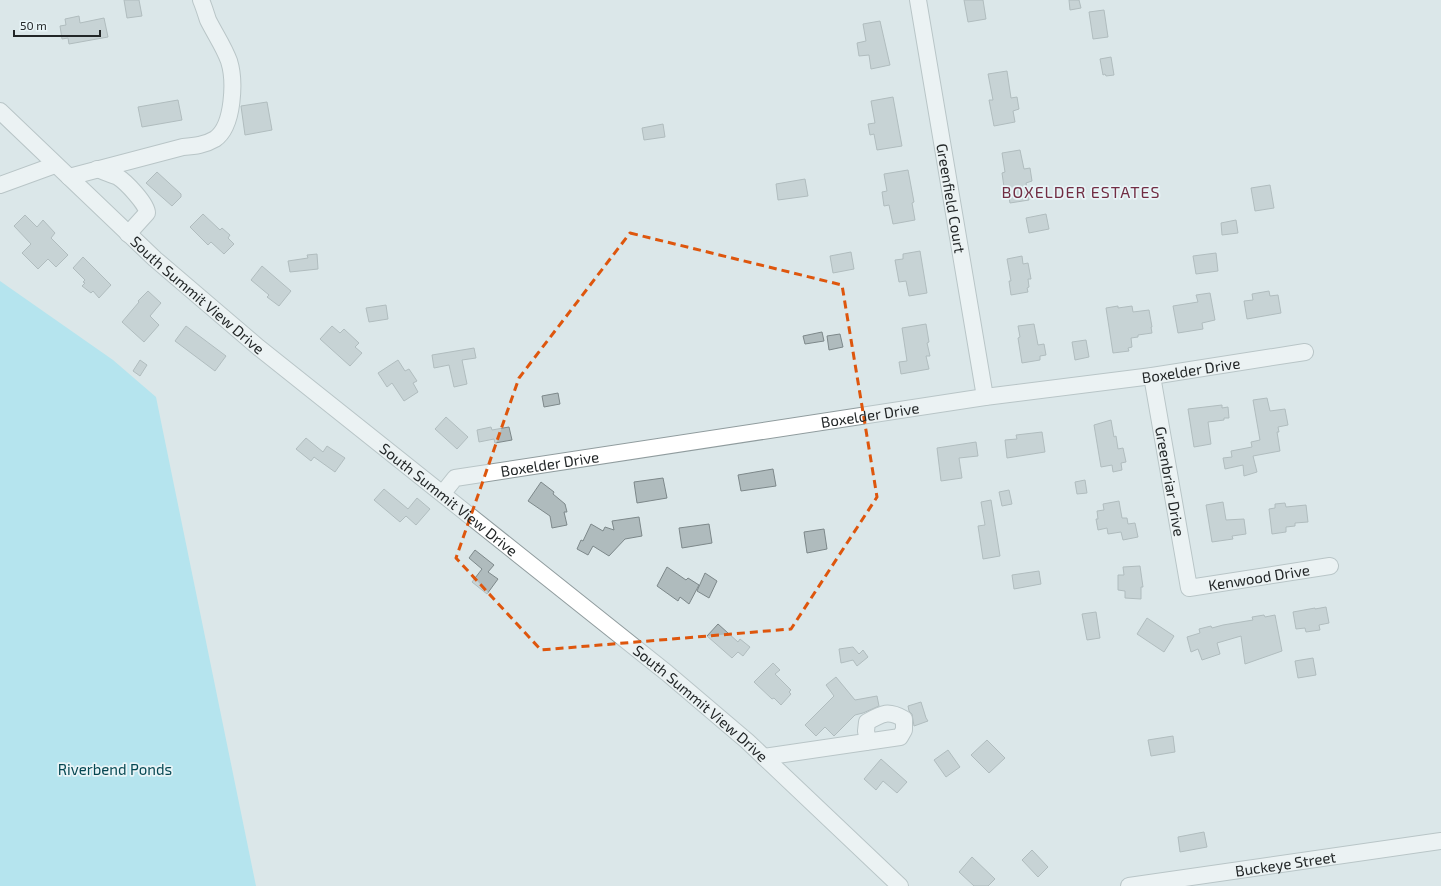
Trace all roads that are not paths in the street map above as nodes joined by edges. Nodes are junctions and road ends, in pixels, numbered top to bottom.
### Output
1 (201, 0) edge
2 (918, 0) edge
3 (0, 111) edge
4 (55, 164) junction
5 (97, 169) junction
6 (69, 177) junction
7 (0, 185) edge
8 (128, 234) junction
9 (1305, 352) dead end
10 (1152, 376) junction
11 (986, 396) junction
12 (442, 493) junction
13 (1330, 566) dead end
14 (1189, 588) joint
15 (868, 742) dead end
16 (764, 757) junction
17 (1441, 841) edge
18 (900, 886) edge
19 (1129, 886) edge

1 - 5 street
2 - 11 street, Greenfield Court
3 - 4 street, South Summit View Drive
4 - 6 street, South Summit View Drive
4 - 7 street
5 - 6 street
5 - 8 street
6 - 8 street, South Summit View Drive
8 - 12 street, South Summit View Drive
9 - 10 street, Boxelder Drive
10 - 11 street, Boxelder Drive
10 - 14 street, Greenbriar Drive
11 - 12 street, Boxelder Drive
12 - 16 street, South Summit View Drive
13 - 14 street, Kenwood Drive
15 - 16 street
16 - 18 street, South Summit View Drive
17 - 19 street, Buckeye Street

